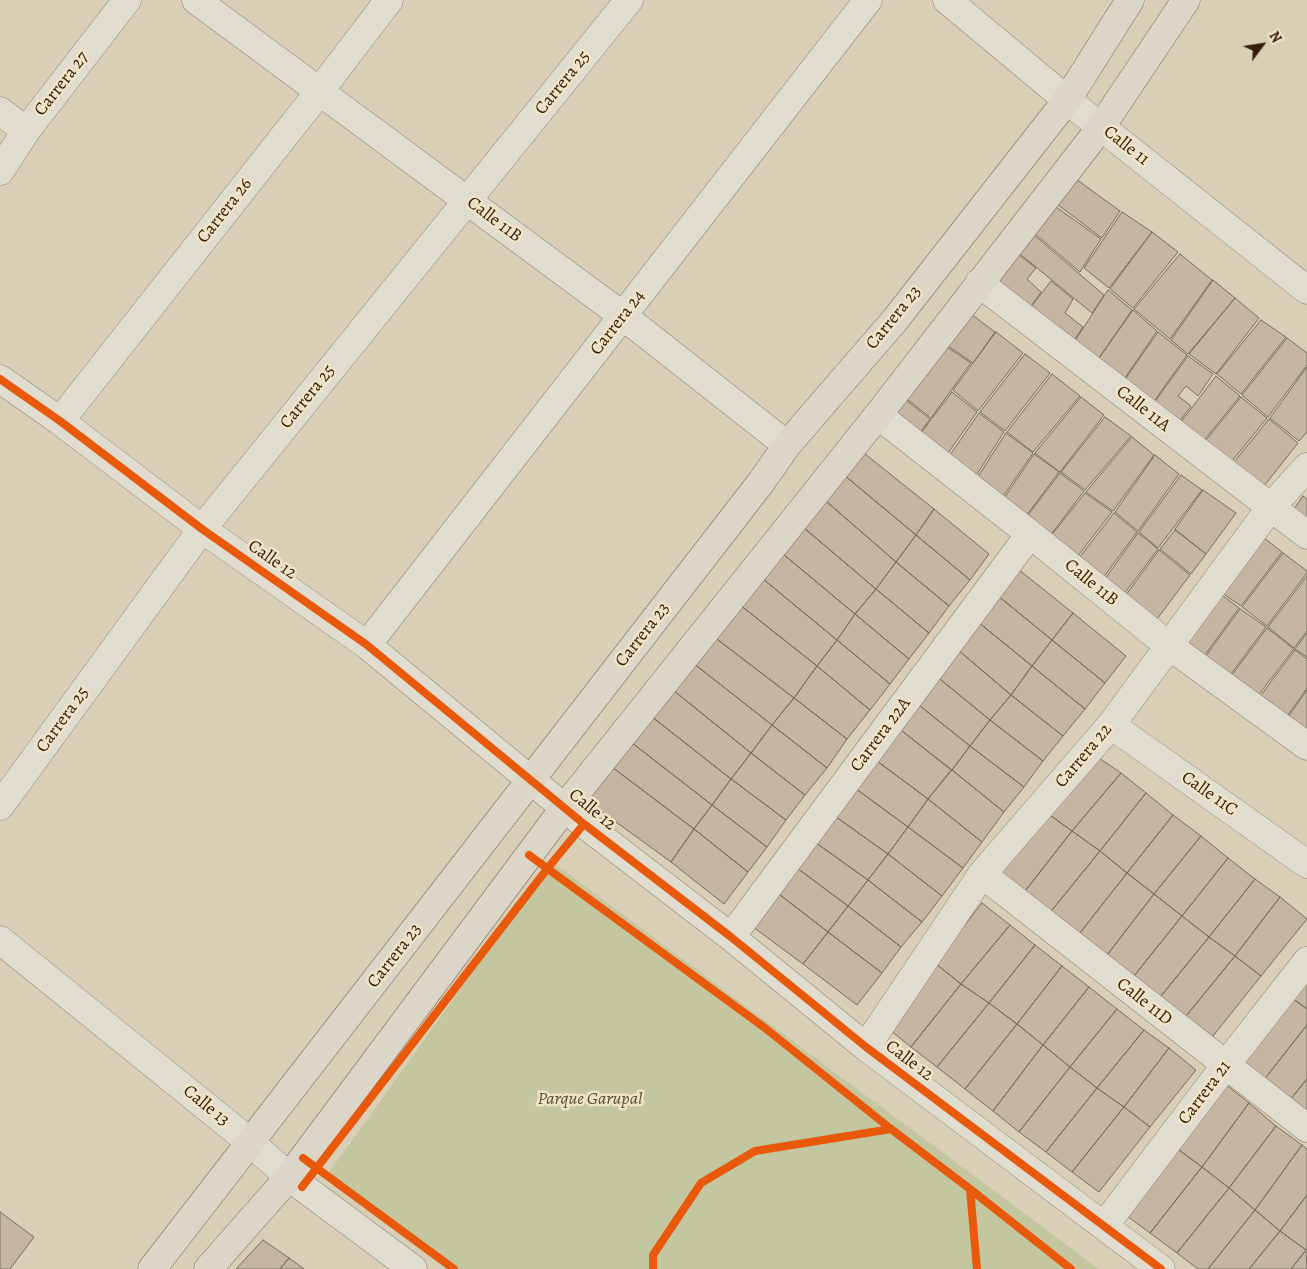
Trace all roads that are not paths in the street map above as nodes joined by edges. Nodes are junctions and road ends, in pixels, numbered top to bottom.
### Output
1 (127, 0) edge
2 (196, 0) edge
3 (389, 0) edge
4 (630, 0) edge
5 (868, 0) edge
6 (947, 0) edge
7 (1130, 0) edge
8 (1186, 0) edge
9 (319, 92) junction
10 (1067, 100) junction
11 (0, 111) edge
12 (1101, 127) junction
13 (26, 131) junction
14 (0, 171) edge
15 (467, 200) junction
16 (979, 282) junction
17 (1307, 290) edge
18 (623, 316) junction
19 (0, 379) edge
20 (878, 415) junction
21 (60, 421) junction
22 (787, 445) junction
23 (1307, 467) edge
24 (1270, 508) junction
25 (202, 529) junction
26 (1030, 534) junction
27 (1307, 535) edge
28 (367, 645) junction
29 (1168, 645) junction
30 (1111, 725) junction
31 (1307, 746) edge
32 (530, 780) junction
33 (0, 806) edge
34 (565, 807) junction
35 (1307, 864) edge
36 (982, 874) junction
37 (731, 937) junction
38 (0, 940) edge
39 (1307, 961) edge
40 (866, 1047) junction
41 (1225, 1066) junction
42 (1307, 1128) edge
43 (250, 1142) junction
44 (289, 1177) junction
45 (1104, 1226) junction
46 (152, 1269) edge
47 (208, 1269) edge
48 (413, 1269) edge
49 (1162, 1269) edge

1 - 13 street, Carrera 27
2 - 9 street, Calle 11B
3 - 9 street, Carrera 26
4 - 15 street, Carrera 25
5 - 18 street, Carrera 24
6 - 10 street, Calle 11
7 - 10 main road, Carrera 23
8 - 12 main road
9 - 15 street, Calle 11B
9 - 21 street, Carrera 26
10 - 12 street, Calle 11
10 - 22 main road, Carrera 23
11 - 13 street
12 - 16 main road
12 - 17 street, Calle 11
13 - 14 street, Carrera 27
15 - 18 street, Calle 11B
15 - 25 street, Carrera 25
16 - 20 main road
16 - 24 street, Calle 11A
18 - 22 street, Calle 11B
18 - 28 street, Carrera 24
19 - 21 street, Calle 12
20 - 26 street, Calle 11B
20 - 34 main road
21 - 25 street, Calle 12
22 - 32 main road, Carrera 23
23 - 24 street, Carrera 22
24 - 27 street, Calle 11A
24 - 29 street, Carrera 22
25 - 28 street, Calle 12
25 - 33 street, Carrera 25
26 - 29 street, Calle 11B
26 - 37 street, Carrera 22A
28 - 32 street, Calle 12
29 - 30 street, Carrera 22
29 - 31 street, Calle 11B
30 - 35 street, Calle 11C
30 - 36 street, Carrera 22
32 - 34 street, Calle 12
32 - 43 main road, Carrera 23
34 - 37 street, Calle 12
34 - 44 main road
36 - 40 street, Carrera 22
36 - 41 street, Calle 11D
37 - 40 street, Calle 12
38 - 43 street, Calle 13
39 - 41 street, Carrera 21
40 - 45 street, Calle 12
41 - 42 street, Calle 11D
41 - 45 street, Carrera 21
43 - 44 street, Calle 13
43 - 46 main road, Carrera 23
44 - 47 main road
44 - 48 street, Calle 13
45 - 49 street, Calle 12

